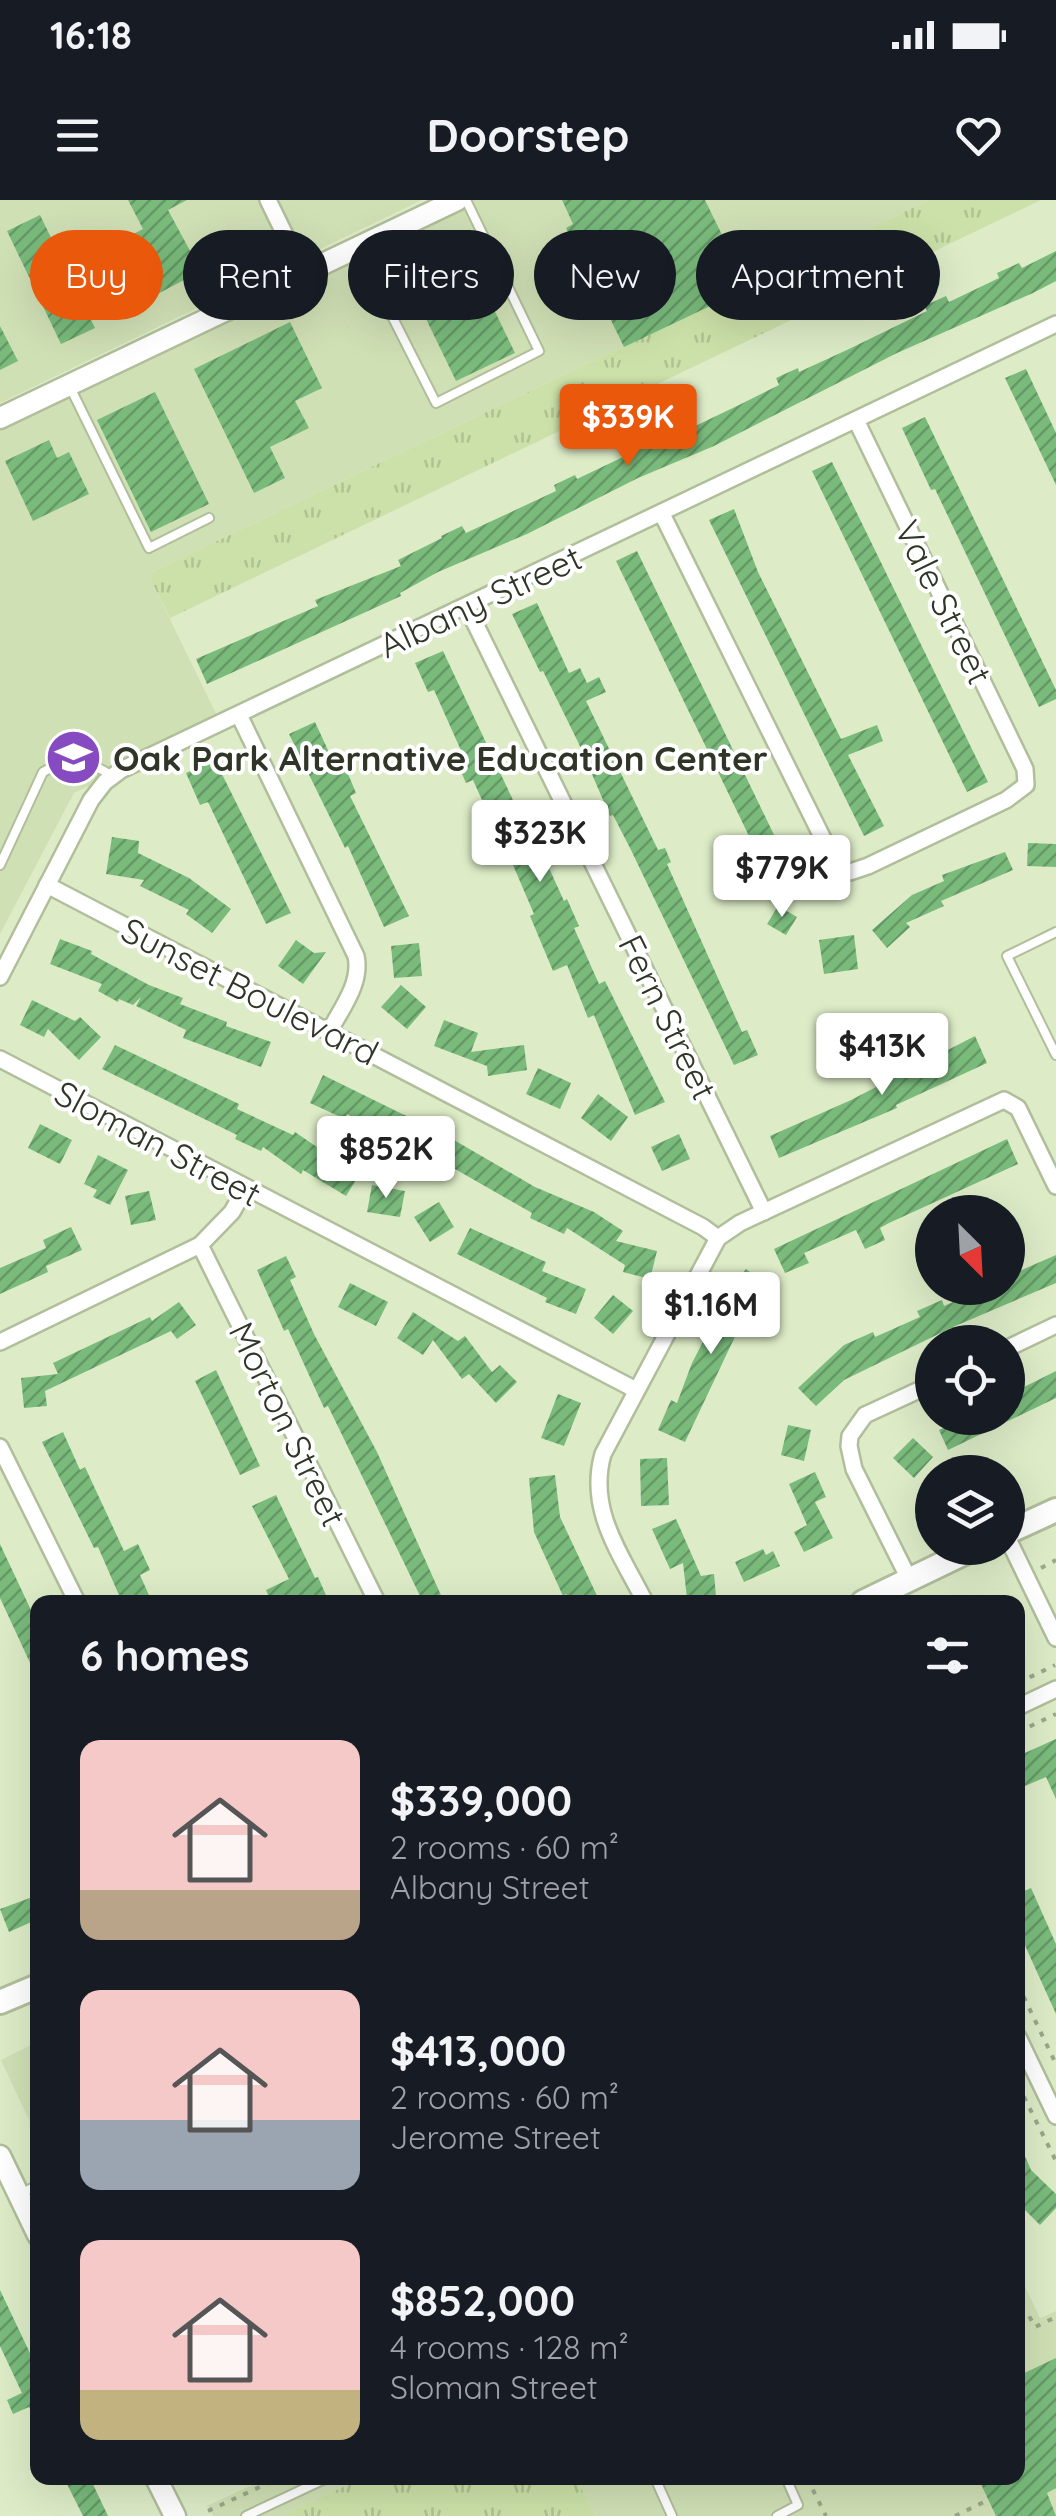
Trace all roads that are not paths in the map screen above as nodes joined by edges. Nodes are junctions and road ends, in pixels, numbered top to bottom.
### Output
1 (268, 200) edge
2 (457, 200) edge
3 (466, 200) edge
4 (283, 230) edge
5 (395, 230) edge
6 (481, 230) edge
7 (514, 299) edge
8 (206, 320) edge
9 (394, 320) edge
10 (1054, 331) edge
11 (68, 385) junction
12 (0, 418) edge
13 (856, 420) junction
14 (662, 514) junction
15 (209, 518) dead end
16 (467, 607) junction
17 (239, 715) junction
18 (112, 776) junction
19 (0, 865) edge
20 (48, 885) junction
21 (1056, 932) edge
22 (0, 977) edge
23 (329, 1032) junction
24 (1056, 1055) edge
25 (0, 1060) edge
26 (1056, 1186) edge
27 (245, 1189) junction
28 (764, 1212) junction
29 (718, 1238) junction
30 (200, 1244) junction
31 (1056, 1325) edge
32 (1025, 1340) edge
33 (0, 1342) edge
34 (636, 1390) junction
35 (915, 1392) edge
36 (0, 1446) edge
37 (1056, 1510) edge
38 (1025, 1526) edge
39 (938, 1565) edge
40 (1022, 1565) edge
41 (908, 1579) junction
42 (74, 1595) edge
43 (374, 1595) edge
44 (642, 1595) edge
45 (877, 1595) edge
46 (1056, 1638) edge
47 (1056, 1689) edge
48 (1025, 1704) edge
49 (30, 1989) edge
50 (0, 2002) edge
51 (1025, 2052) edge
52 (1056, 2116) edge
53 (0, 2156) edge
54 (10, 2189) edge
55 (30, 2222) edge
56 (160, 2485) edge
57 (312, 2485) edge
58 (658, 2485) edge
59 (789, 2485) edge
60 (175, 2516) edge
61 (246, 2516) edge
62 (672, 2516) edge
63 (777, 2516) edge

1 - 4 street
2 - 5 street
3 - 6 lane
7 - 9 lane
8 - 11 street
10 - 13 street, Albany Street
11 - 12 street
11 - 15 lane
13 - 14 street, Albany Street
13 - 14 street, Vale Street
14 - 16 street, Albany Street
16 - 17 street, Albany Street
16 - 28 street, Fern Street
17 - 18 street, Albany Street
17 - 23 street
18 - 19 lane
18 - 20 street, Albany Street
20 - 22 street, Albany Street
20 - 23 street, Sunset Boulevard
21 - 24 lane
23 - 29 street, Sunset Boulevard
25 - 27 street, Sloman Street
26 - 28 street
27 - 30 street
27 - 34 street, Sloman Street
28 - 29 street
29 - 34 street
30 - 33 street
30 - 43 street, Morton Street
31 - 32 street
34 - 44 street
35 - 41 street
36 - 42 street
37 - 38 main road
39 - 41 main road
40 - 46 street
41 - 45 main road
47 - 48 street
49 - 50 main road
51 - 52 street
53 - 54 street
54 - 55 street
56 - 60 street
57 - 61 lane
58 - 62 lane
59 - 63 lane

